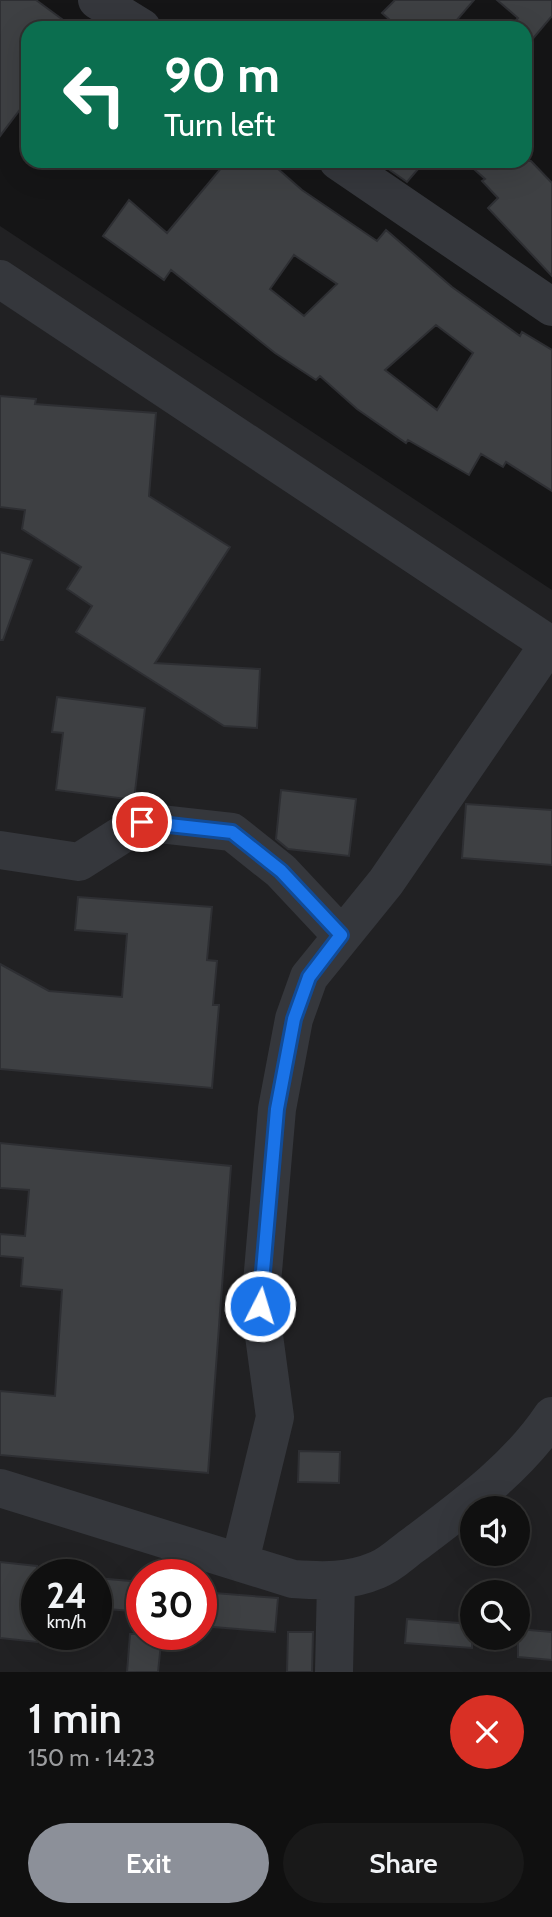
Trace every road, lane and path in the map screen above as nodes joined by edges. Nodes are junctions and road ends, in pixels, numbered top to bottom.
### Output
1 (97, 0) edge
2 (131, 21) edge
3 (348, 168) edge
4 (0, 279) edge
5 (552, 307) edge
6 (551, 645) edge
7 (0, 850) edge
8 (341, 935) junction
9 (552, 1416) edge
10 (0, 1488) edge
11 (240, 1561) junction
12 (336, 1582) junction
13 (334, 1672) edge

1 - 2 street
3 - 5 street
4 - 6 street
6 - 8 street
7 - 8 street
8 - 11 street
9 - 12 street
10 - 11 street
11 - 12 street
12 - 13 street

